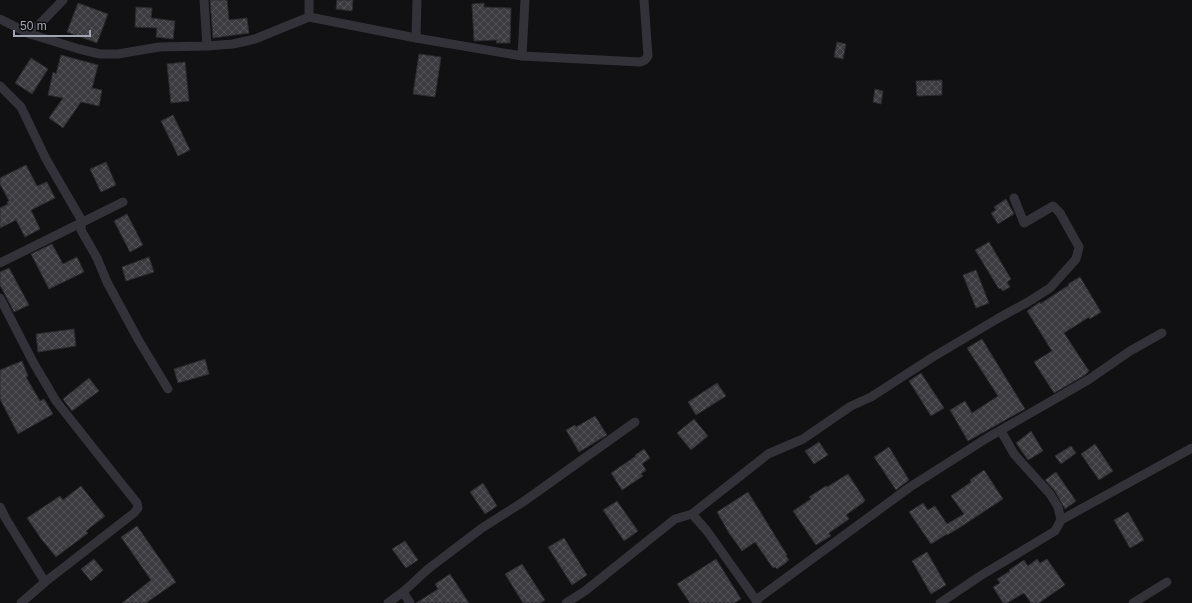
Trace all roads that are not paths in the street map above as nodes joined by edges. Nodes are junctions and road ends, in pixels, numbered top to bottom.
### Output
1 (63, 0) edge
2 (204, 0) edge
3 (309, 0) edge
4 (417, 0) edge
5 (525, 0) edge
6 (644, 0) edge
7 (309, 17) junction
8 (0, 20) edge
9 (30, 34) junction
10 (416, 38) junction
11 (207, 46) junction
12 (522, 56) junction
13 (0, 86) edge
14 (1014, 198) dead end
15 (123, 202) dead end
16 (82, 221) junction
17 (0, 263) edge
18 (0, 298) edge
19 (1162, 333) dead end
20 (168, 389) dead end
21 (635, 422) dead end
22 (1001, 431) junction
23 (1192, 448) edge
24 (0, 507) edge
25 (692, 514) junction
26 (1061, 520) junction
27 (45, 582) junction
28 (1167, 582) dead end
29 (403, 592) junction
30 (756, 602) edge
31 (21, 603) edge
32 (388, 603) edge
33 (410, 603) edge
34 (566, 603) edge
35 (940, 603) edge
36 (1133, 603) edge

1 - 9 street
2 - 11 street
3 - 7 street
4 - 10 street
5 - 12 street
6 - 12 street
7 - 10 street
7 - 11 street
8 - 9 street
9 - 11 street
10 - 12 street
13 - 16 street
14 - 25 street
15 - 16 street
16 - 17 street
16 - 20 street
18 - 27 street
19 - 22 street
21 - 29 street
22 - 26 street
22 - 30 street
23 - 26 street
24 - 27 street
25 - 30 street
25 - 34 street
26 - 35 street
27 - 31 street
28 - 36 street
29 - 32 street
29 - 33 street

